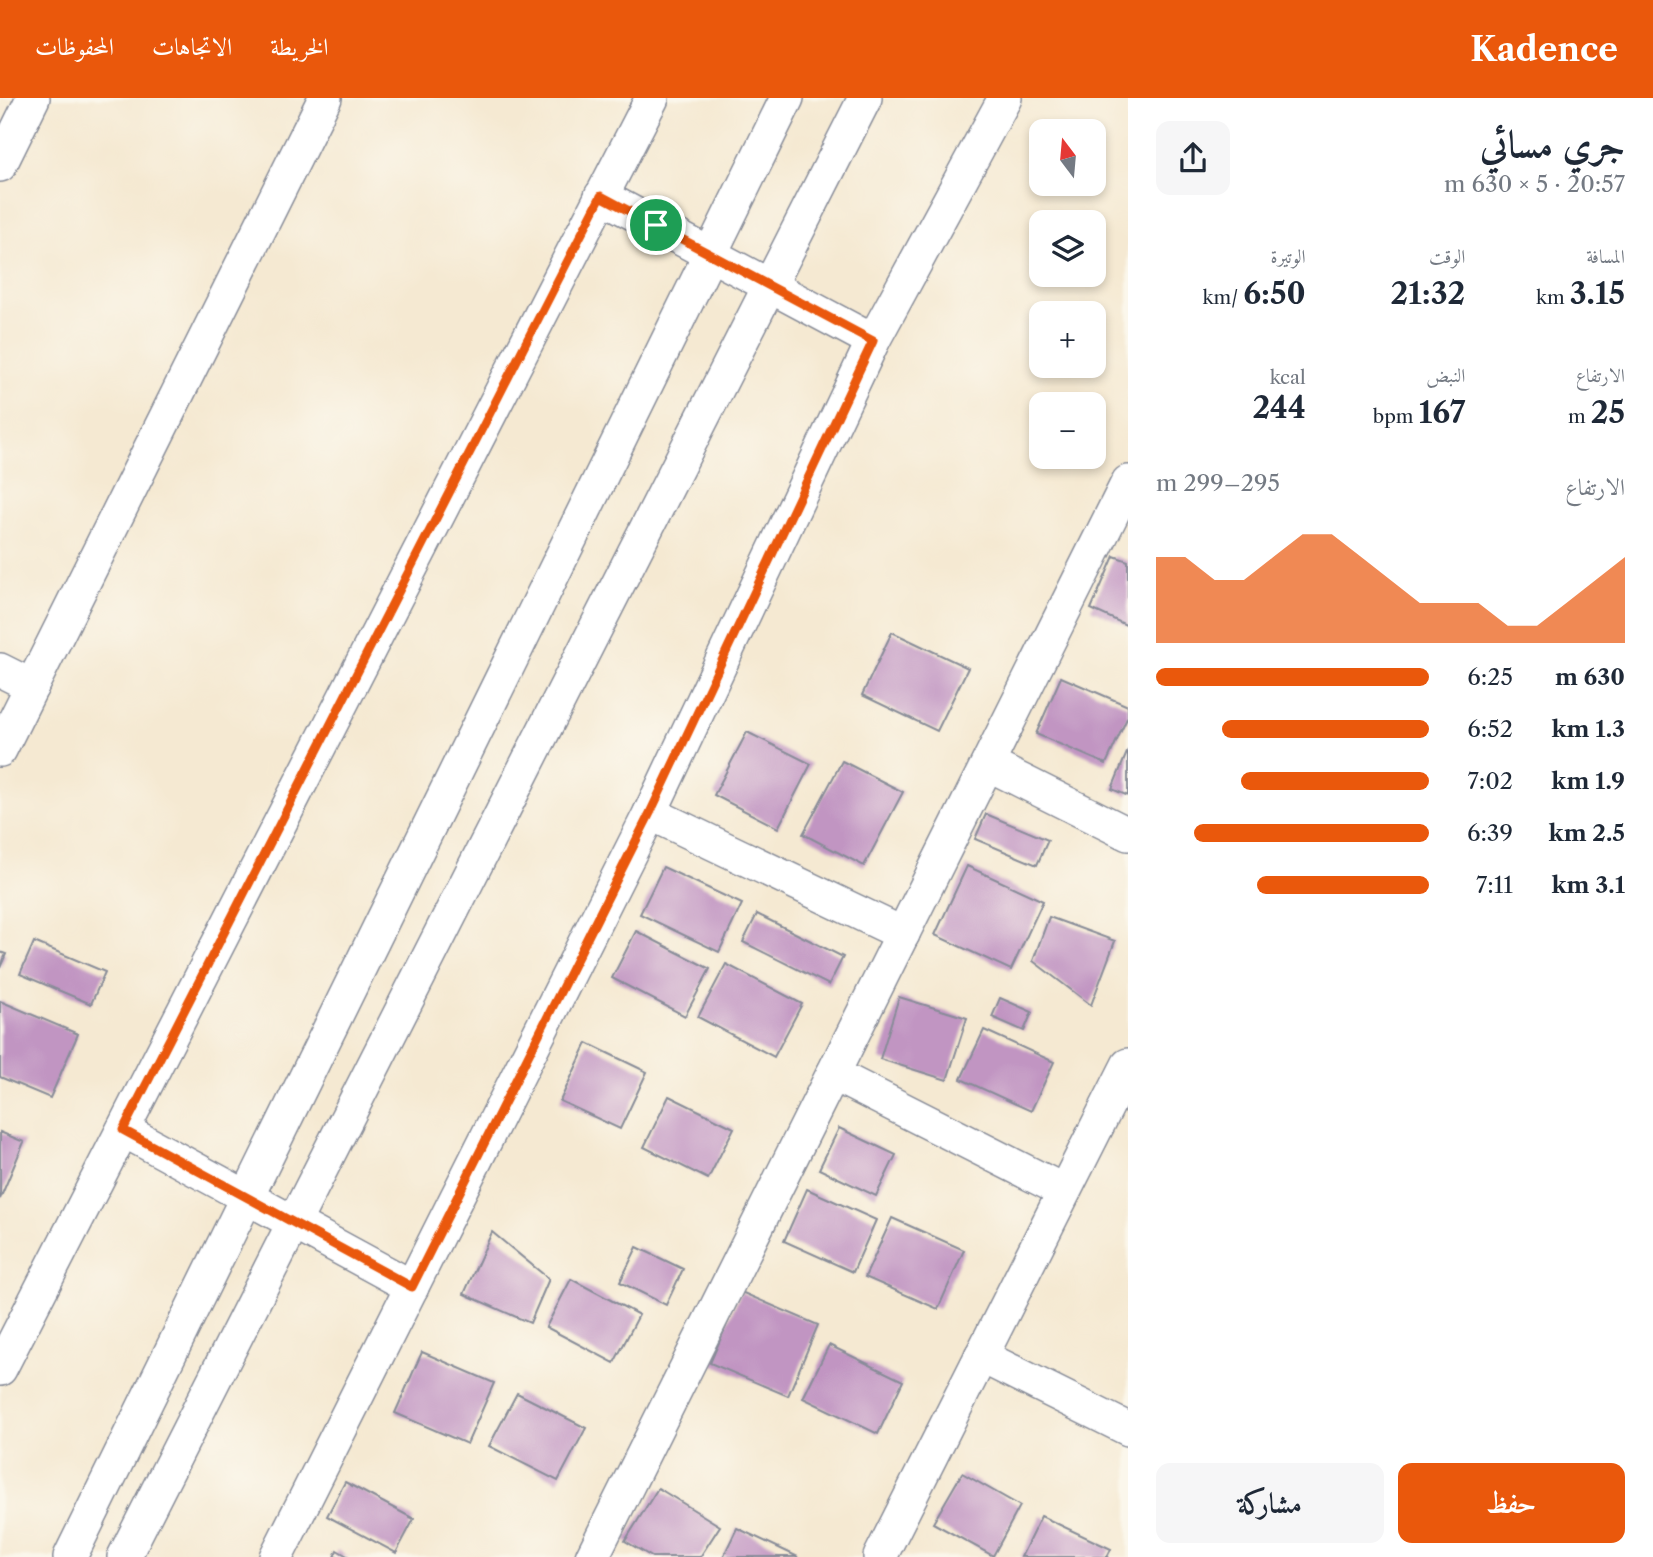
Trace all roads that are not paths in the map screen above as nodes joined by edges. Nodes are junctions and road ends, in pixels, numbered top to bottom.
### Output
1 (33, 98) edge
2 (325, 98) edge
3 (652, 98) edge
4 (787, 98) edge
5 (865, 98) edge
6 (1005, 98) edge
7 (0, 165) edge
8 (601, 196) junction
9 (710, 254) junction
10 (769, 286) junction
11 (873, 341) junction
12 (1128, 482) edge
13 (0, 670) edge
14 (32, 686) junction
15 (0, 750) edge
16 (988, 764) junction
17 (650, 813) junction
18 (1128, 834) edge
19 (903, 934) junction
20 (1128, 1065) edge
21 (833, 1074) junction
22 (123, 1130) junction
23 (1064, 1191) junction
24 (247, 1197) junction
25 (294, 1223) junction
26 (412, 1287) junction
27 (981, 1356) junction
28 (0, 1369) edge
29 (1128, 1429) edge
30 (70, 1557) edge
31 (124, 1557) edge
32 (276, 1557) edge
33 (592, 1557) edge
34 (880, 1557) edge

1 - 7 street
2 - 14 street
3 - 8 street
4 - 9 street
5 - 10 street
6 - 11 street
8 - 9 street
8 - 22 street
9 - 10 street
9 - 24 street
10 - 11 street
10 - 25 street
11 - 17 street
12 - 16 street
13 - 14 street
14 - 15 street
16 - 18 street
16 - 19 street
17 - 19 street
17 - 26 street
19 - 21 street
20 - 23 street
21 - 23 street
21 - 33 street
22 - 24 street
22 - 28 street
23 - 27 street
24 - 25 street
24 - 30 street
25 - 26 street
25 - 31 street
26 - 32 street
27 - 29 street
27 - 34 street

